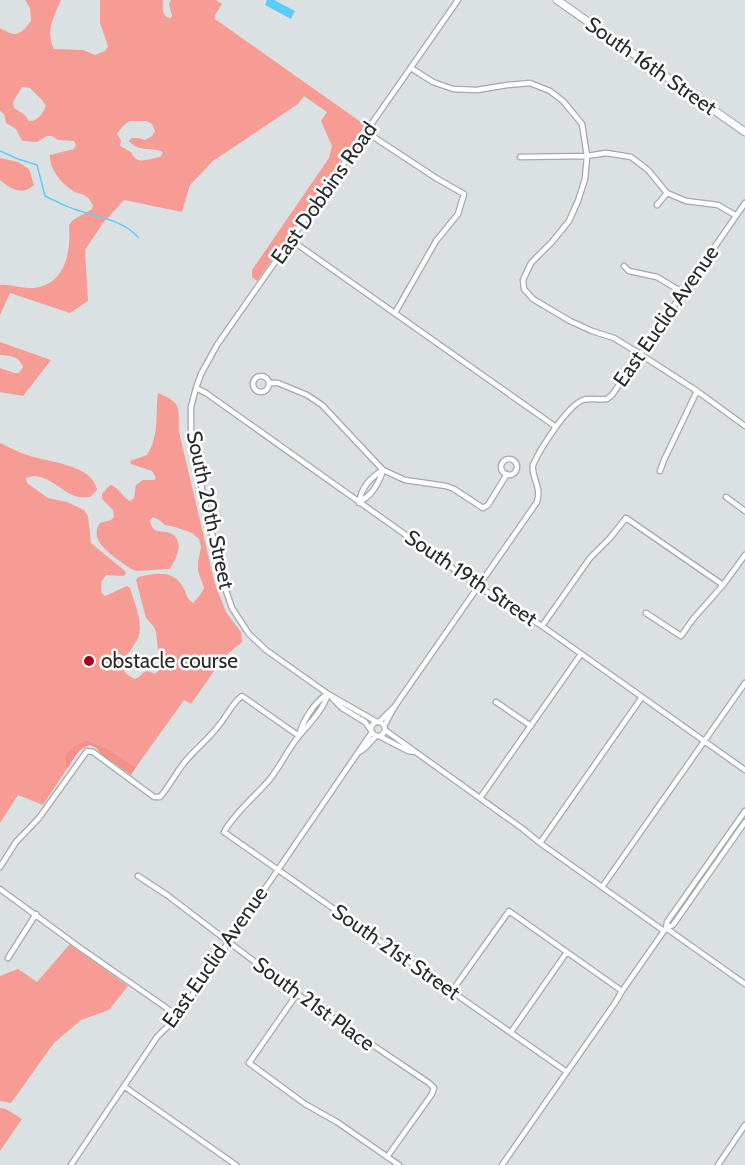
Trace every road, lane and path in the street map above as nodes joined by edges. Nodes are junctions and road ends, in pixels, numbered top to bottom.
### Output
1 (458, 0) edge
2 (557, 0) edge
3 (411, 68) junction
4 (366, 132) junction
5 (745, 132) edge
6 (587, 156) junction
7 (520, 157) dead end
8 (667, 193) junction
9 (745, 203) edge
10 (657, 205) dead end
11 (735, 215) junction
12 (291, 240) junction
13 (624, 266) dead end
14 (682, 292) junction
15 (395, 313) junction
16 (640, 354) junction
17 (269, 383) dead end
18 (196, 388) junction
19 (697, 391) junction
20 (745, 426) edge
21 (556, 427) junction
22 (383, 470) junction
23 (660, 471) dead end
24 (507, 474) dead end
25 (369, 482) junction
26 (375, 487) junction
27 (726, 497) dead end
28 (359, 503) junction
29 (745, 511) edge
30 (745, 555) edge
31 (723, 585) junction
32 (479, 587) junction
33 (646, 613) dead end
34 (542, 626) junction
35 (581, 654) junction
36 (745, 683) edge
37 (328, 694) junction
38 (642, 697) junction
39 (496, 702) dead end
40 (381, 725) junction
41 (531, 726) junction
42 (375, 733) junction
43 (299, 736) junction
44 (705, 741) junction
45 (415, 752) junction
46 (745, 770) edge
47 (480, 798) junction
48 (745, 811) edge
49 (745, 822) edge
50 (540, 843) junction
51 (0, 867) edge
52 (278, 869) junction
53 (138, 876) dead end
54 (602, 887) junction
55 (0, 889) edge
56 (36, 914) junction
57 (665, 929) junction
58 (228, 941) junction
59 (567, 952) junction
60 (8, 958) dead end
61 (745, 984) edge
62 (452, 991) junction
63 (622, 991) junction
64 (297, 994) junction
65 (178, 1016) junction
66 (511, 1032) junction
67 (567, 1072) junction
68 (125, 1087) junction
69 (745, 1125) edge
70 (387, 1157) junction
71 (71, 1165) edge
72 (236, 1165) edge
73 (399, 1165) edge
74 (502, 1165) edge
75 (718, 1165) edge

1 - 3 street, East Dobbins Road
2 - 5 main road, South 16th Street
3 - 4 street, East Dobbins Road
3 - 6 street
4 - 12 street, East Dobbins Road
4 - 15 street
6 - 7 street
6 - 8 street
6 - 16 street
8 - 10 street
8 - 11 street
9 - 11 street, East Euclid Avenue
11 - 14 street, East Euclid Avenue
12 - 15 street
12 - 18 street, East Dobbins Road
13 - 14 street
14 - 16 street, East Euclid Avenue
15 - 21 street
16 - 19 street
16 - 21 street, East Euclid Avenue
17 - 22 street
18 - 28 street, South 19th Street
18 - 37 street, South 20th Street
19 - 20 street
19 - 23 street
21 - 32 street, East Euclid Avenue
22 - 24 street
22 - 25 street
22 - 26 street
25 - 26 street
25 - 28 street
26 - 28 street
27 - 29 street
28 - 32 street, South 19th Street
30 - 31 street
31 - 33 street
31 - 34 street
32 - 34 street, South 19th Street
32 - 40 street, East Euclid Avenue
34 - 35 street, South 19th Street
35 - 38 street, South 19th Street
35 - 41 street
36 - 44 street
37 - 40 street, South 20th Street
37 - 42 street, South 20th Street
37 - 43 street
38 - 44 street, South 19th Street
38 - 50 street
39 - 41 street
40 - 42 street
40 - 42 street
40 - 45 street, South 20th Street
41 - 47 street
42 - 45 street, South 20th Street
42 - 52 street, East Euclid Avenue
43 - 51 street
43 - 52 street, South 21st Street
44 - 46 street, South 19th Street
44 - 54 street
45 - 47 street, South 20th Street
47 - 50 street, South 20th Street
48 - 57 street
49 - 57 street
50 - 54 street, South 20th Street
52 - 58 street, East Euclid Avenue
52 - 62 street, South 21st Street
53 - 58 street, South 21st Place
54 - 57 street, South 20th Street
55 - 56 street
56 - 60 street
56 - 65 street
57 - 61 street, South 20th Street
57 - 63 street
58 - 64 street, South 21st Place
58 - 65 street, East Euclid Avenue
59 - 62 street
59 - 63 street
59 - 66 street
62 - 66 street, South 21st Street
63 - 67 street
64 - 70 street, South 21st Place
64 - 70 street
65 - 68 street, East Euclid Avenue
66 - 67 street, South 21st Street
67 - 74 street
68 - 71 street, East Euclid Avenue
68 - 72 street
69 - 75 street
70 - 73 street

